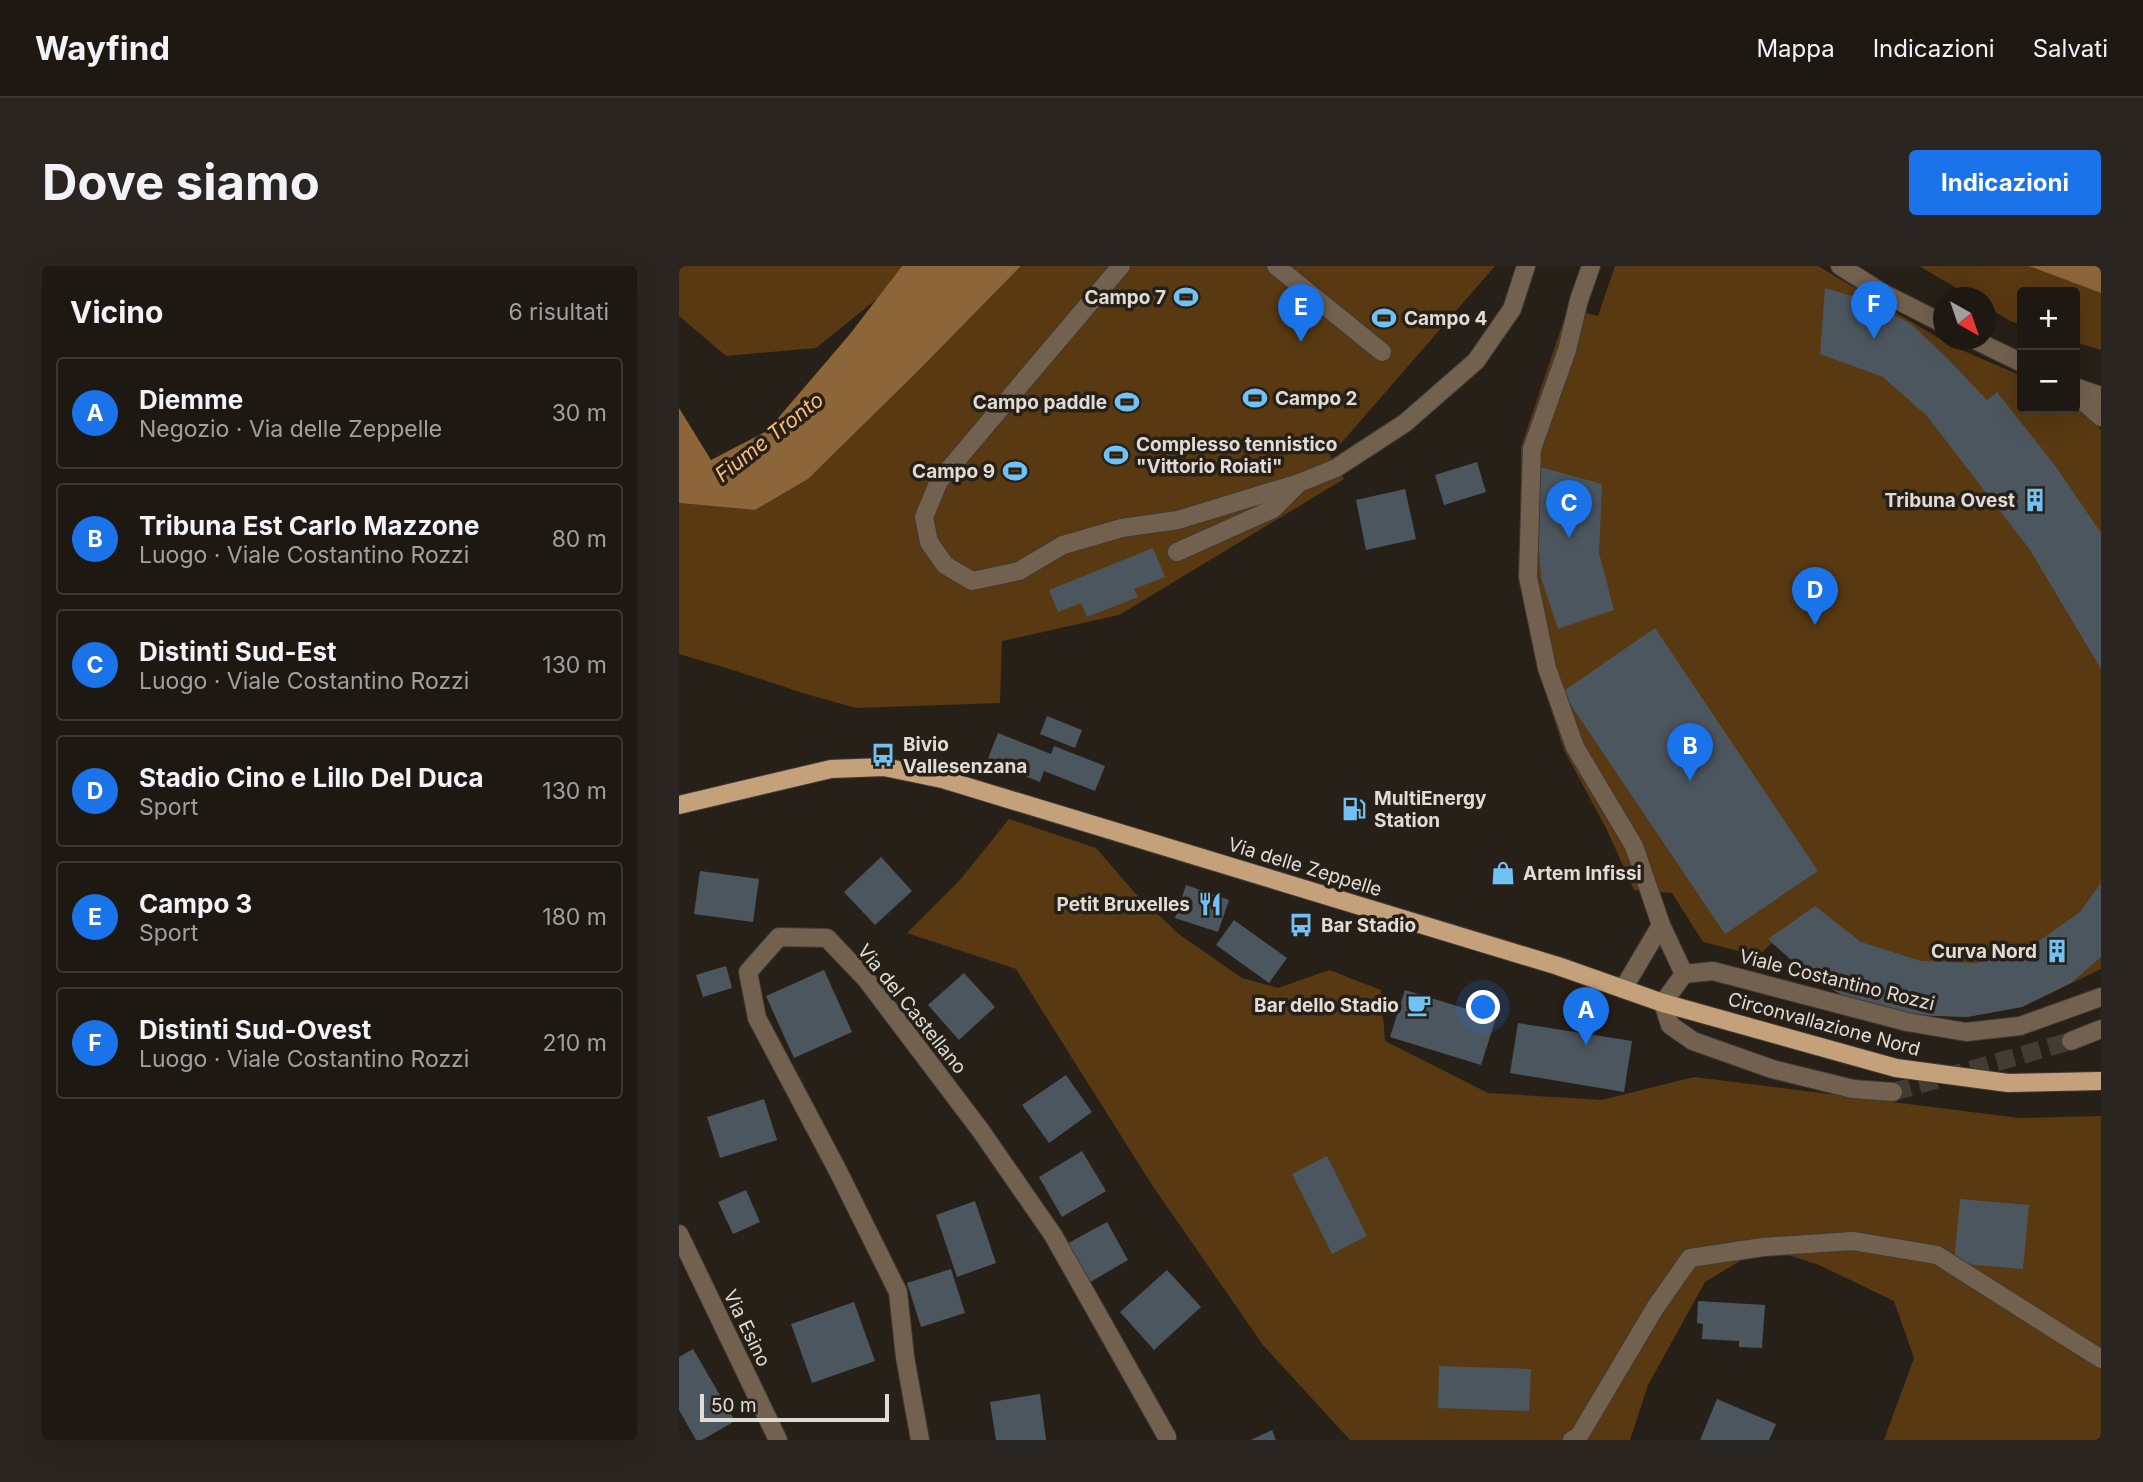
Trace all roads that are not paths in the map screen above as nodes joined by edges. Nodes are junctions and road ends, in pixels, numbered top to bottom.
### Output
1 (1121, 266) edge
2 (1276, 266) edge
3 (1526, 266) edge
4 (1580, 266) edge
5 (1591, 266) edge
6 (1840, 266) edge
7 (1579, 300) junction
8 (1933, 318) edge
9 (1995, 350) edge
10 (1382, 352) dead end
11 (2017, 361) edge
12 (2080, 389) edge
13 (2101, 396) edge
14 (2080, 398) edge
15 (2101, 417) edge
16 (1299, 483) junction
17 (1177, 552) dead end
18 (679, 805) edge
19 (1661, 925) junction
20 (1684, 974) junction
21 (1623, 989) junction
22 (2101, 997) edge
23 (1663, 1003) junction
24 (2101, 1029) edge
25 (2071, 1041) tunnel mouth
26 (2101, 1081) edge
27 (1893, 1092) tunnel mouth
28 (679, 1234) edge
29 (2101, 1359) edge
30 (1167, 1437) dead end
31 (778, 1440) edge
32 (920, 1440) edge
33 (1572, 1440) edge

1 - 16 street
2 - 10 street
3 - 16 street
4 - 7 street
5 - 7 street
6 - 8 street
7 - 19 street
9 - 11 street
12 - 13 street
14 - 15 street
16 - 17 street
18 - 21 main road, Via delle Zeppelle
19 - 20 street
19 - 21 street
20 - 22 street, Viale Costantino Rozzi
20 - 23 street
21 - 23 main road, Via delle Zeppelle
23 - 26 main road, Circonvallazione Nord
23 - 27 street
24 - 25 street
28 - 31 street, Via Esino
29 - 33 street
30 - 32 street, Via del Castellano

